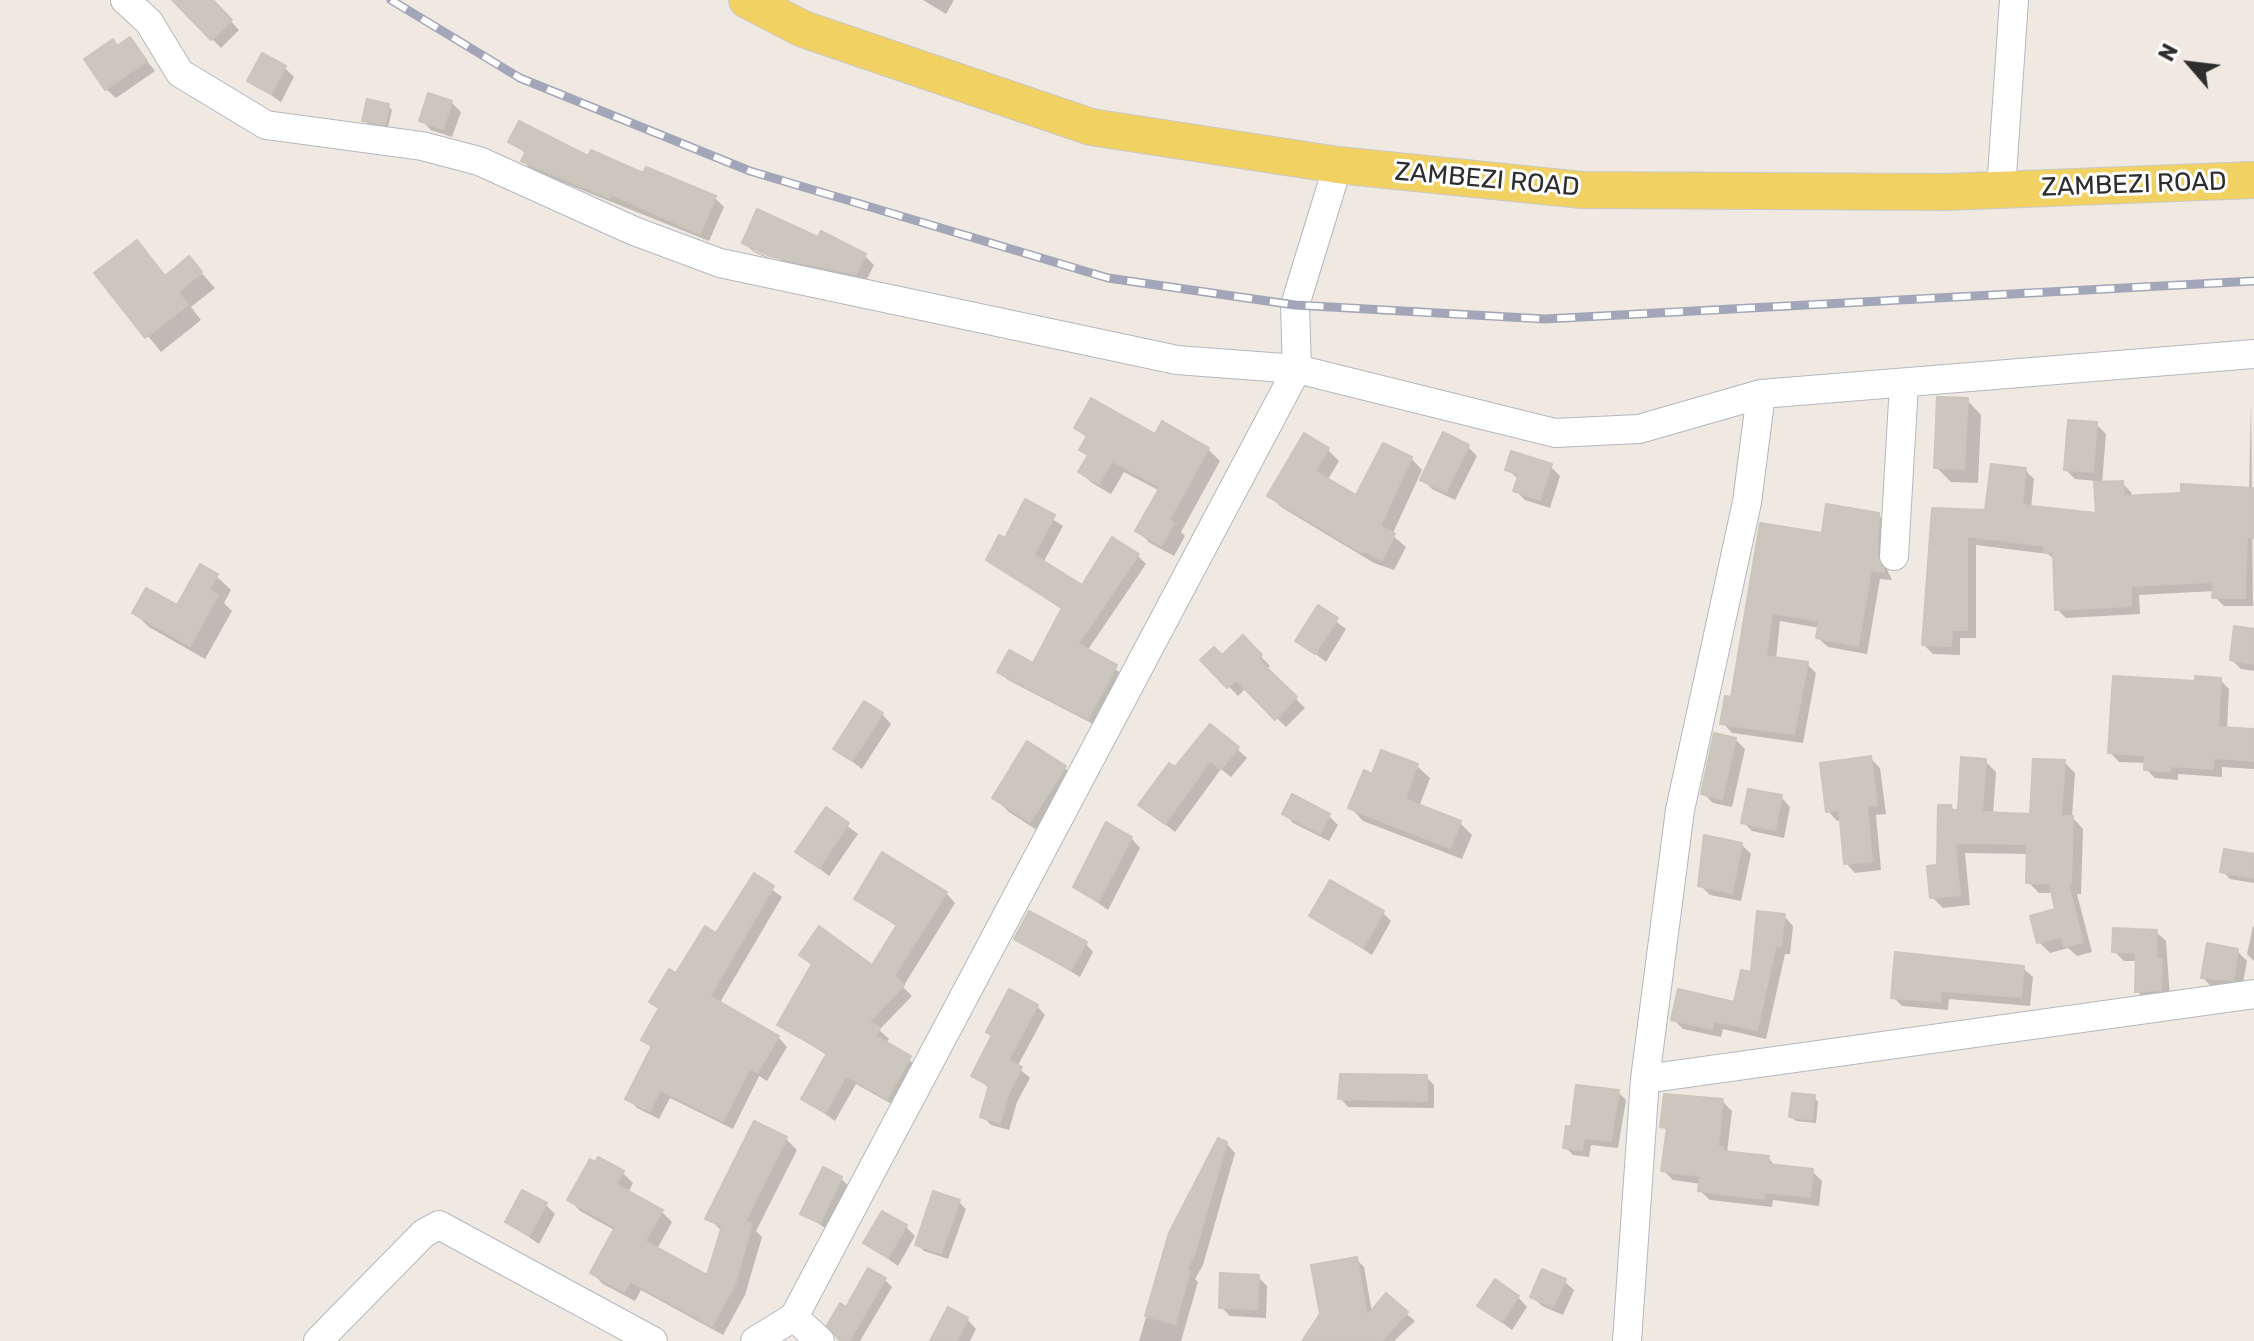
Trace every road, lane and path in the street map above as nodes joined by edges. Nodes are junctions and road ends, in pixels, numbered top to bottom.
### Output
1 (125, 0) edge
2 (747, 0) edge
3 (2014, 0) edge
4 (1338, 165) junction
5 (2254, 180) edge
6 (2001, 190) junction
7 (2254, 354) edge
8 (1297, 369) junction
9 (1904, 384) junction
10 (1761, 394) junction
11 (1894, 556) dead end
12 (2254, 994) edge
13 (1645, 1079) junction
14 (794, 1317) junction
15 (318, 1341) edge
16 (653, 1341) edge
17 (755, 1341) edge
18 (820, 1341) edge
19 (1627, 1341) edge

1 - 8 street
2 - 4 main road, ZAMBEZI ROAD
3 - 6 street
4 - 6 main road, ZAMBEZI ROAD
4 - 8 street
5 - 6 main road, ZAMBEZI ROAD
7 - 9 street
8 - 10 street
8 - 14 street
9 - 10 street
9 - 11 street
10 - 13 street
12 - 13 street
13 - 19 street
14 - 17 street
14 - 18 street
15 - 16 street

